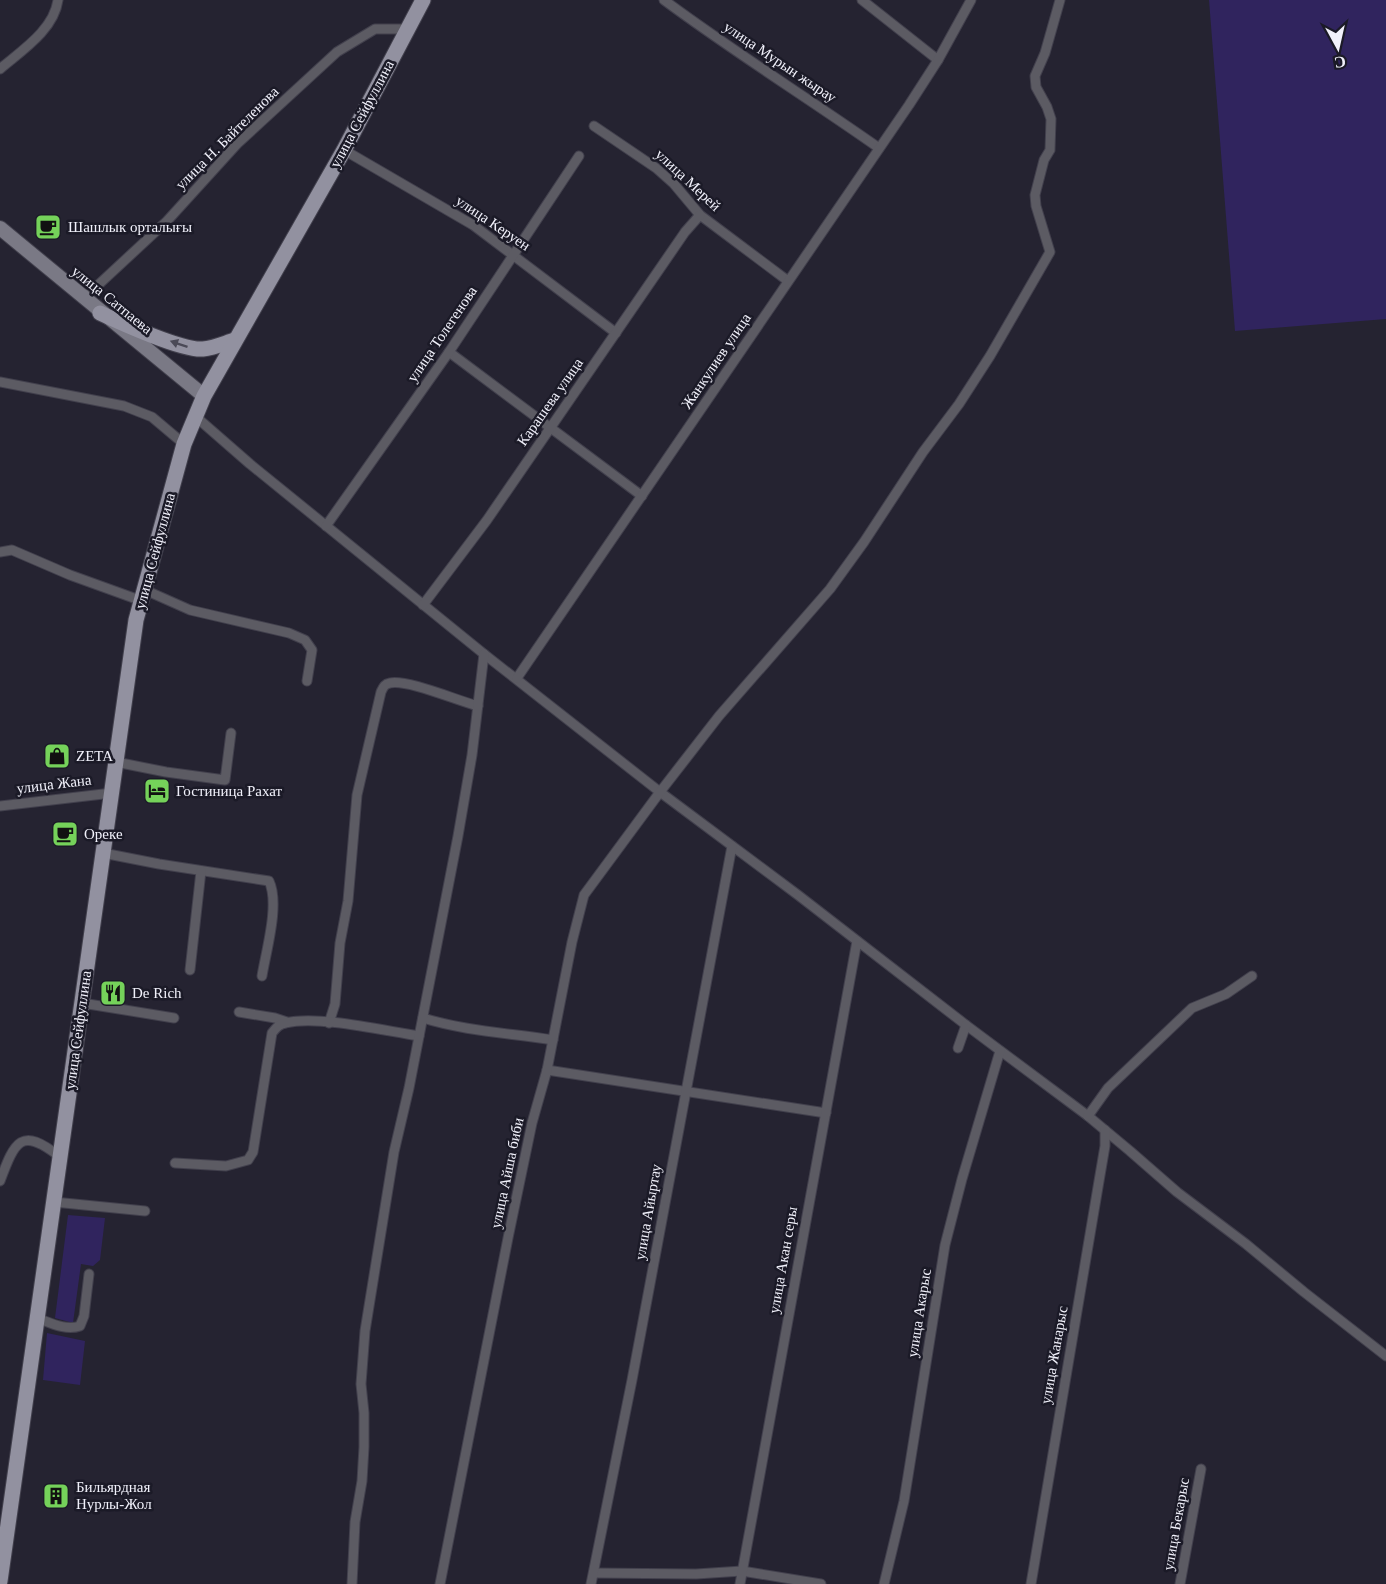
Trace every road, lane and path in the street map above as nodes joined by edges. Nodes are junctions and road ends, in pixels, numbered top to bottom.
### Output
1 (58, 0) edge
2 (423, 0) edge
3 (664, 0) edge
4 (862, 0) edge
5 (971, 0) edge
6 (1060, 0) edge
7 (406, 29) junction
8 (938, 60) junction
9 (0, 69) edge
10 (594, 126) dead end
11 (879, 148) junction
12 (344, 150) junction
13 (579, 156) dead end
14 (700, 216) junction
15 (0, 228) edge
16 (514, 254) junction
17 (788, 281) junction
18 (83, 299) junction
19 (100, 313) junction
20 (616, 333) junction
21 (235, 340) junction
22 (449, 352) junction
23 (0, 382) edge
24 (204, 396) junction
25 (195, 417) junction
26 (551, 427) junction
27 (184, 444) junction
28 (642, 496) junction
29 (326, 526) junction
30 (0, 546) edge
31 (12, 550) junction
32 (0, 552) edge
33 (143, 595) junction
34 (423, 605) junction
35 (484, 654) junction
36 (517, 678) junction
37 (306, 681) dead end
38 (478, 706) junction
39 (231, 733) dead end
40 (116, 762) junction
41 (660, 792) junction
42 (112, 793) junction
43 (0, 806) edge
44 (732, 846) junction
45 (103, 853) junction
46 (201, 871) junction
47 (857, 941) junction
48 (190, 970) dead end
49 (262, 976) dead end
50 (1252, 976) dead end
51 (82, 1003) junction
52 (239, 1012) dead end
53 (174, 1018) dead end
54 (423, 1018) junction
55 (287, 1022) junction
56 (329, 1023) junction
57 (966, 1025) junction
58 (419, 1036) junction
59 (553, 1040) junction
60 (958, 1048) dead end
61 (1000, 1051) junction
62 (547, 1070) junction
63 (685, 1092) junction
64 (826, 1113) junction
65 (1088, 1116) junction
66 (1105, 1130) junction
67 (60, 1157) junction
68 (175, 1163) dead end
69 (0, 1181) edge
70 (54, 1202) junction
71 (145, 1211) dead end
72 (89, 1274) dead end
73 (37, 1318) junction
74 (1386, 1356) edge
75 (1201, 1468) dead end
76 (742, 1571) junction
77 (594, 1573) junction
78 (0, 1581) edge
79 (352, 1584) edge
80 (440, 1584) edge
81 (591, 1584) edge
82 (740, 1584) edge
83 (821, 1584) edge
84 (884, 1584) edge
85 (1031, 1584) edge
86 (1180, 1584) edge

1 - 9 street
2 - 7 main road, улица Сейфуллина
3 - 11 street, улица Мурын жырау
4 - 8 street
5 - 8 street, Жанкулиев улица
6 - 41 street, улица Айша биби
7 - 12 main road, улица Сейфуллина
7 - 18 street, улица Н. Байтеленова
8 - 11 street, Жанкулиев улица
10 - 14 street, улица Мерей
11 - 17 street, Жанкулиев улица
12 - 16 street, улица Керуен
12 - 21 main road, улица Сейфуллина
13 - 16 street, улица Толегенова
14 - 17 street, улица Мерей
14 - 20 street, Карашева улица
15 - 18 street, улица Сатпаева
16 - 20 street, улица Керуен
16 - 22 street, улица Толегенова
17 - 28 street, Жанкулиев улица
18 - 19 street, улица Сатпаева
21 -> 19 main road
19 - 24 street, улица Сатпаева
20 - 26 street, Карашева улица
21 - 24 main road, улица Сейфуллина
22 - 26 street
22 - 29 street, улица Толегенова
23 - 27 street
24 - 25 main road, улица Сейфуллина
25 - 27 main road, улица Сейфуллина
25 - 29 street
26 - 28 street
26 - 34 street, Карашева улица
27 - 33 main road, улица Сейфуллина
28 - 36 street, Жанкулиев улица
29 - 34 street
30 - 31 street
31 - 32 street
31 - 33 street
33 - 37 street
33 - 40 main road, улица Сейфуллина
34 - 35 street
35 - 36 street
35 - 38 street
36 - 41 street
38 - 54 street
38 - 56 street
39 - 40 street
40 - 42 main road, улица Сейфуллина
41 - 44 street
41 - 59 street, улица Айша биби
42 - 43 street, улица Жана
42 - 45 main road, улица Сейфуллина
44 - 47 street
44 - 63 street, улица Айыртау
45 - 46 street
45 - 51 main road, улица Сейфуллина
46 - 48 street
46 - 49 street
47 - 57 street
47 - 64 street, улица Акан серы
50 - 65 street
51 - 53 street
51 - 67 main road, улица Сейфуллина
52 - 55 street
54 - 58 street
54 - 59 street
55 - 56 street
55 - 68 street
56 - 58 street
57 - 60 street
57 - 61 street
58 - 79 street
59 - 62 street, улица Айша биби
61 - 65 street
61 - 84 street, улица Акарыс
62 - 63 street
62 - 80 street, улица Айша биби
63 - 64 street
63 - 77 street, улица Айыртау
64 - 76 street, улица Акан серы
65 - 66 street
66 - 74 street
66 - 85 street, улица Жанарыс
67 - 69 street
67 - 70 main road, улица Сейфуллина
70 - 71 street
70 - 73 main road, улица Сейфуллина
72 - 73 street
73 - 78 main road, улица Сейфуллина
75 - 86 street, улица Бекарыс
76 - 77 street
76 - 82 street, улица Акан серы
76 - 83 street
77 - 81 street, улица Айыртау

